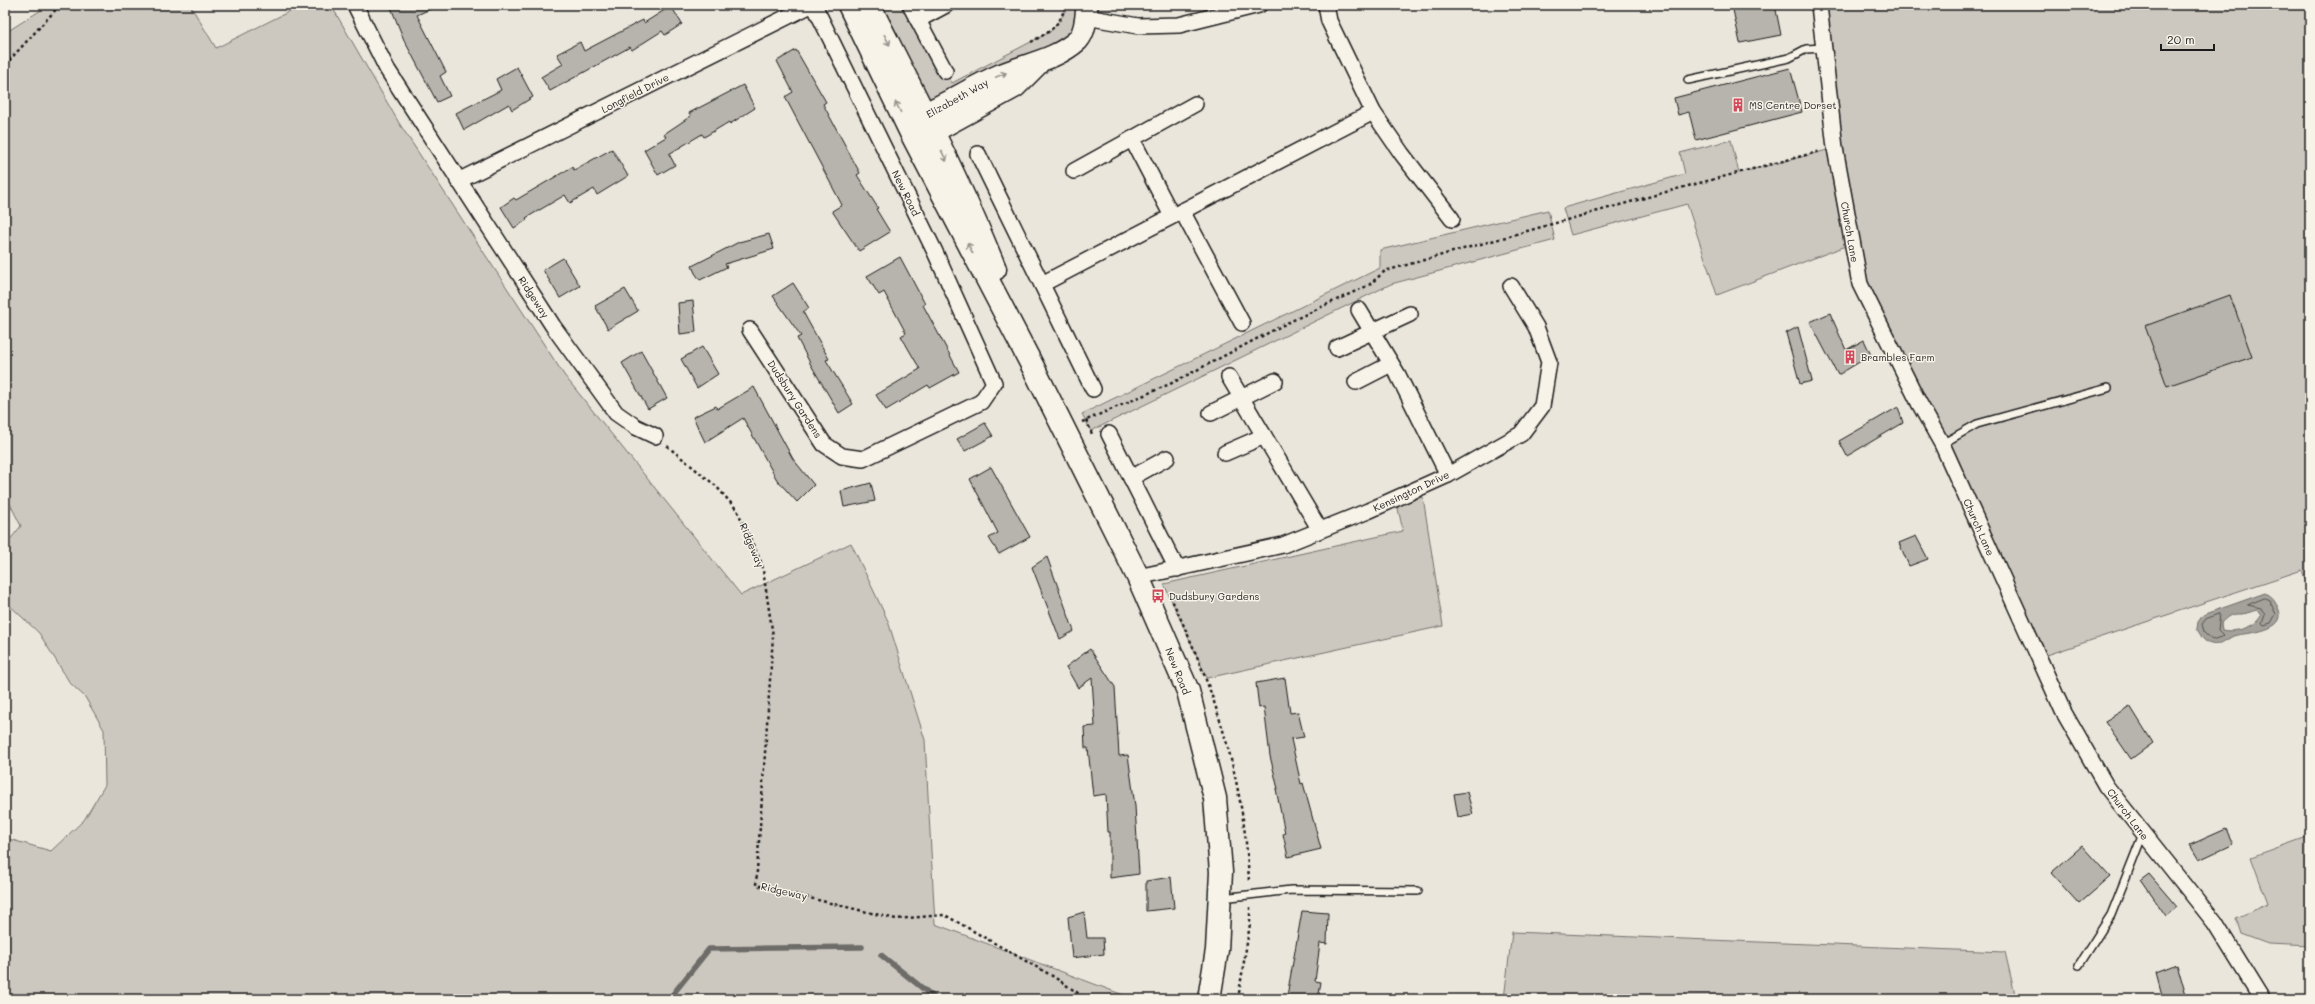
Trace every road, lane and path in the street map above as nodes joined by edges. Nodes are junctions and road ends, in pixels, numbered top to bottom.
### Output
1 (60, 5) edge
2 (355, 5) edge
3 (812, 5) edge
4 (849, 5) edge
5 (869, 5) edge
6 (910, 5) edge
7 (946, 5) edge
8 (1259, 5) edge
9 (1326, 5) edge
10 (1819, 5) edge
11 (1087, 11) edge
12 (918, 20) junction
13 (1824, 48) junction
14 (5, 65) edge
15 (945, 71) dead end
16 (1688, 80) dead end
17 (1195, 104) dead end
18 (1373, 112) junction
19 (929, 124) junction
20 (911, 133) junction
21 (1132, 139) junction
22 (1835, 148) junction
23 (978, 154) dead end
24 (1074, 171) dead end
25 (458, 181) junction
26 (1177, 214) junction
27 (1452, 219) dead end
28 (1042, 284) junction
29 (1511, 286) dead end
30 (1359, 310) dead end
31 (1410, 314) dead end
32 (1242, 323) dead end
33 (750, 330) dead end
34 (1372, 331) junction
35 (1337, 348) dead end
36 (1391, 364) junction
37 (1034, 369) junction
38 (1229, 378) dead end
39 (1275, 381) dead end
40 (1356, 382) dead end
41 (994, 383) joint
42 (1093, 388) dead end
43 (2108, 388) dead end
44 (1241, 398) junction
45 (1211, 413) dead end
46 (1086, 420) dead end
47 (1109, 434) dead end
48 (655, 436) joint
49 (1264, 436) junction
50 (1942, 444) junction
51 (1225, 453) dead end
52 (1167, 458) dead end
53 (1448, 475) junction
54 (1131, 478) junction
55 (1320, 530) junction
56 (1177, 569) junction
57 (1138, 576) junction
58 (2143, 834) junction
59 (1418, 891) dead end
60 (1220, 898) junction
61 (2079, 965) dead end
62 (2310, 997) edge
63 (1087, 999) edge
64 (1209, 999) edge
65 (2262, 999) edge
66 (2303, 999) edge

1 - 14 path
2 - 25 street, Ridgeway
3 - 25 street, Longfield Drive
3 - 41 street, New Road
20 -> 4 main road, New Road
5 -> 19 main road, New Road
6 - 12 street
7 - 12 street
8 - 11 street
9 - 18 street
10 - 13 street, Church Lane
11 - 19 street, Elizabeth Way
12 - 15 street
13 - 16 lane
13 - 22 street, Church Lane
17 - 21 street
18 - 26 street
18 - 27 street
19 - 20 street, Elizabeth Way
19 -> 37 main road, New Road
37 -> 20 main road, New Road
21 - 24 street
21 - 26 street
22 - 46 path
22 - 50 street, Church Lane
23 - 28 street
25 - 48 street, Ridgeway
26 - 28 street
26 - 32 street
28 - 42 street
29 - 53 street, Kensington Drive
30 - 34 street
31 - 34 street
33 - 41 street, Dudsbury Gardens
34 - 35 street
34 - 36 street
36 - 40 street
36 - 53 street
37 - 57 main road, New Road
38 - 44 street
39 - 44 street
43 - 50 lane
44 - 45 street
44 - 49 street
47 - 54 street
48 - 63 path, Ridgeway
49 - 51 street
49 - 55 street
50 - 58 street, Church Lane
52 - 54 street
53 - 55 street, Kensington Drive
54 - 56 street
55 - 56 street, Kensington Drive
56 - 57 street, Kensington Drive
57 - 60 main road, New Road
58 - 61 lane
58 - 65 street, Church Lane
59 - 60 lane
60 - 64 main road, New Road
62 - 66 path

